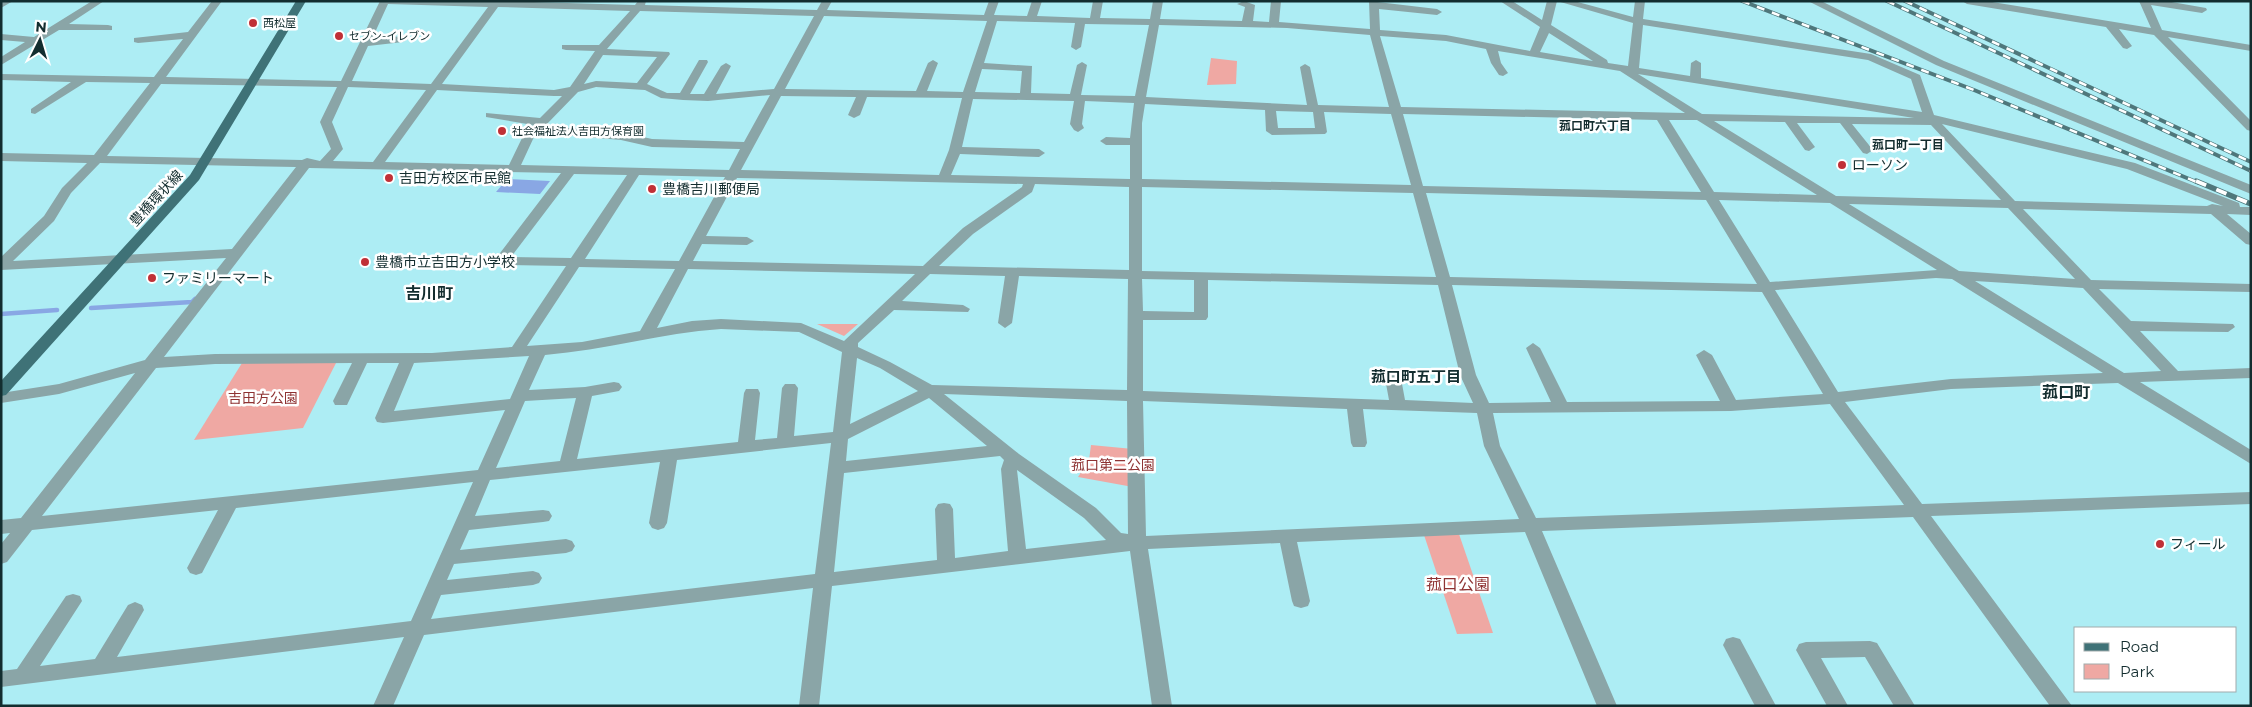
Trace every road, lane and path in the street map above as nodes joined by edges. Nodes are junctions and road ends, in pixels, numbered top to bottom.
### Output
1 (8, 1) edge
2 (99, 1) edge
3 (217, 1) edge
4 (302, 1) edge
5 (386, 1) edge
6 (827, 1) edge
7 (899, 1) edge
8 (994, 1) edge
9 (1037, 1) edge
10 (1098, 1) edge
11 (1158, 1) edge
12 (1276, 1) edge
13 (1505, 1) edge
14 (1552, 1) edge
15 (1562, 1) edge
16 (1640, 1) edge
17 (1955, 1) edge
18 (2145, 1) edge
19 (1815, 2) edge
20 (495, 3) edge
21 (1374, 3) edge
22 (1975, 3) edge
23 (1242, 4) dead end
24 (1, 5) edge
25 (641, 5) edge
26 (2204, 5) edge
27 (1437, 12) dead end
28 (820, 14) junction
29 (893, 16) junction
30 (989, 18) junction
31 (1031, 19) junction
32 (1080, 21) junction
33 (1638, 21) junction
34 (1094, 22) junction
35 (1154, 23) junction
36 (1247, 24) junction
37 (1274, 24) junction
38 (2110, 25) junction
39 (1545, 26) junction
40 (58, 27) junction
41 (108, 28) dead end
42 (1452, 28) dead end
43 (1374, 32) junction
44 (2158, 33) junction
45 (192, 35) junction
46 (1, 37) edge
47 (1446, 38) junction
48 (403, 39) dead end
49 (36, 40) junction
50 (138, 40) dead end
51 (364, 43) junction
52 (2128, 46) dead end
53 (566, 47) dead end
54 (1076, 47) dead end
55 (1491, 47) junction
56 (2251, 48) edge
57 (602, 50) junction
58 (1534, 54) junction
59 (1, 62) edge
60 (703, 62) dead end
61 (933, 63) dead end
62 (1696, 63) dead end
63 (1082, 65) dead end
64 (726, 66) dead end
65 (977, 66) junction
66 (1305, 67) dead end
67 (1620, 67) junction
68 (1502, 73) dead end
69 (1, 77) edge
70 (83, 79) junction
71 (1695, 79) junction
72 (158, 80) junction
73 (254, 82) junction
74 (344, 84) junction
75 (640, 86) junction
76 (434, 87) junction
77 (574, 90) junction
78 (778, 92) junction
79 (863, 94) junction
80 (920, 95) junction
81 (968, 95) junction
82 (1025, 96) junction
83 (683, 97) junction
84 (708, 98) junction
85 (1077, 98) junction
86 (1141, 99) junction
87 (1270, 108) junction
88 (1315, 109) junction
89 (2234, 110) junction
90 (35, 111) dead end
91 (1397, 111) junction
92 (2251, 112) edge
93 (490, 115) dead end
94 (854, 115) dead end
95 (1661, 116) junction
96 (1698, 116) junction
97 (1789, 119) junction
98 (1931, 119) junction
99 (1843, 120) junction
100 (539, 125) junction
101 (1078, 128) dead end
102 (2251, 128) edge
103 (1106, 140) dead end
104 (1136, 142) junction
105 (748, 146) junction
106 (1809, 147) dead end
107 (955, 150) junction
108 (1867, 150) dead end
109 (1039, 153) dead end
110 (1, 157) edge
111 (98, 159) junction
112 (206, 161) junction
113 (307, 162) junction
114 (324, 163) junction
115 (377, 165) junction
116 (514, 168) junction
117 (571, 169) junction
118 (636, 170) junction
119 (734, 173) junction
120 (944, 178) junction
121 (1030, 180) junction
122 (1136, 182) junction
123 (2188, 188) junction
124 (1418, 189) junction
125 (2251, 190) edge
126 (1710, 196) junction
127 (1829, 199) junction
128 (2012, 206) junction
129 (2214, 210) junction
130 (2248, 211) edge
131 (698, 240) junction
132 (747, 241) dead end
133 (2251, 241) edge
134 (237, 253) junction
135 (120, 259) junction
136 (573, 262) junction
137 (1, 265) edge
138 (684, 265) junction
139 (926, 270) junction
140 (1013, 272) junction
141 (1136, 275) junction
142 (1953, 275) junction
143 (1201, 277) junction
144 (1444, 281) junction
145 (2084, 284) junction
146 (1766, 288) junction
147 (2251, 288) edge
148 (891, 304) junction
149 (962, 309) dead end
150 (1137, 315) junction
151 (1005, 323) dead end
152 (2126, 326) junction
153 (2228, 327) dead end
154 (645, 336) junction
155 (850, 348) junction
156 (1533, 348) dead end
157 (538, 350) junction
158 (516, 352) junction
159 (1704, 355) dead end
160 (362, 358) junction
161 (409, 358) junction
162 (152, 363) junction
163 (1392, 372) dead end
164 (2251, 373) edge
165 (2174, 376) junction
166 (2122, 379) junction
167 (614, 387) dead end
168 (790, 388) dead end
169 (1, 391) edge
170 (930, 391) junction
171 (585, 392) junction
172 (752, 393) dead end
173 (1135, 397) junction
174 (1, 398) edge
175 (1834, 398) junction
176 (516, 400) junction
177 (341, 401) dead end
178 (1354, 404) junction
179 (1398, 406) junction
180 (1731, 406) junction
181 (1484, 408) junction
182 (1562, 408) junction
183 (838, 437) junction
184 (785, 442) junction
185 (1359, 443) dead end
186 (746, 447) junction
187 (670, 454) junction
188 (1007, 454) junction
189 (2251, 458) edge
190 (567, 465) junction
191 (835, 468) junction
192 (483, 474) junction
193 (2251, 498) edge
194 (231, 501) junction
195 (944, 509) dead end
196 (1916, 510) junction
197 (543, 516) dead end
198 (27, 524) junction
199 (462, 524) junction
200 (658, 524) dead end
201 (1531, 525) junction
202 (1, 527) edge
203 (1287, 536) junction
204 (1138, 543) junction
205 (566, 546) dead end
206 (1, 557) edge
207 (1018, 557) junction
208 (447, 558) junction
209 (946, 566) junction
210 (196, 568) dead end
211 (533, 578) dead end
212 (824, 580) junction
213 (433, 590) junction
214 (73, 601) dead end
215 (1301, 601) dead end
216 (135, 610) dead end
217 (416, 628) junction
218 (1733, 645) dead end
219 (101, 667) junction
220 (22, 677) junction
221 (1, 679) edge
222 (383, 706) edge
223 (809, 706) edge
224 (1162, 706) edge
225 (1607, 706) edge
226 (1766, 706) edge
227 (1838, 706) edge
228 (1905, 706) edge
229 (2062, 706) edge

1 - 24 street
2 - 40 street
3 - 45 street
4 - 73 main road, 豊橋環状線
5 - 20 street
5 - 51 street
6 - 28 street
7 - 29 street
8 - 30 street
9 - 31 street
10 - 34 street
11 - 35 street
12 - 37 street
13 - 39 street
14 - 39 street
15 - 33 street
16 - 33 street
17 - 22 street
18 - 26 street
18 - 44 street
19 - 125 street
20 - 25 street
20 - 76 street
21 - 27 street
21 - 43 street
22 - 38 street
23 - 36 street
25 - 28 street
25 - 57 street
28 - 29 street
28 - 78 street
29 - 30 street
30 - 31 street
30 - 65 street
31 - 32 street
32 - 34 street
32 - 54 street
33 - 67 street
33 - 98 street
34 - 35 street
35 - 36 street
35 - 86 street
36 - 37 street
37 - 43 street
38 - 44 street
38 - 52 street
39 - 58 street
39 - 67 street
40 - 41 street
40 - 49 street
42 - 47 street
43 - 47 street
43 - 91 street
44 - 56 street
44 - 89 street
45 - 50 street
45 - 72 street
46 - 49 street
47 - 55 street
48 - 51 street
49 - 59 street
51 - 74 street
53 - 57 street
55 - 58 street
55 - 68 street
57 - 75 street
57 - 77 street
58 - 67 street
60 - 83 street
61 - 80 street
62 - 71 street
63 - 85 street
64 - 84 street
65 - 81 street
65 - 82 street
66 - 88 street
67 - 71 street
67 - 96 street
69 - 70 street
70 - 72 street
70 - 90 street
71 - 98 street
72 - 73 street
72 - 111 street
73 - 74 street
73 - 112 main road, 豊橋環状線
74 - 76 street
74 - 114 street
75 - 77 street
75 - 83 street
76 - 77 street
76 - 115 street
77 - 100 street
78 - 79 street
78 - 84 street
78 - 105 street
79 - 80 street
79 - 94 street
80 - 81 street
81 - 82 street
81 - 107 street
82 - 85 street
83 - 84 street
85 - 86 street
85 - 101 street
86 - 87 street
86 - 104 street
87 - 88 street
87 - 88 street
88 - 91 street
89 - 92 street
89 - 102 street
91 - 95 street
91 - 124 street
93 - 100 street
95 - 96 street
95 - 126 street
96 - 97 street
96 - 127 street
97 - 99 street
97 - 106 street
98 - 99 street
98 - 123 street
98 - 128 street
99 - 108 street
100 - 105 street
100 - 116 street
103 - 104 street
104 - 122 street
105 - 119 street
107 - 109 street
107 - 120 street
110 - 111 street
111 - 112 street
111 - 137 street
112 - 113 street
112 - 135 main road, 豊橋環状線
113 - 114 street
113 - 134 street
114 - 115 street
115 - 116 street
116 - 117 street
117 - 118 street
117 - 136 street
118 - 119 street
118 - 136 street
119 - 120 street
119 - 131 street
120 - 121 street
121 - 122 street
121 - 139 street
122 - 124 street
122 - 141 street
123 - 129 street
123 - 130 street
124 - 126 street
124 - 144 street
126 - 127 street
126 - 146 street
127 - 128 street
127 - 142 street
128 - 129 street
128 - 145 street
129 - 130 street
129 - 133 street
131 - 132 street
131 - 138 street
134 - 135 street
134 - 162 street
135 - 137 street
135 - 169 main road, 豊橋環状線
136 - 138 street
136 - 158 street
138 - 139 street
138 - 154 street
139 - 140 street
139 - 148 street
140 - 141 street
140 - 151 street
141 - 143 street
141 - 150 street
142 - 145 street
142 - 146 street
142 - 166 street
143 - 144 street
143 - 150 street
144 - 146 street
144 - 181 street
145 - 147 street
145 - 152 street
146 - 175 street
148 - 149 street
148 - 155 street
150 - 173 street
152 - 153 street
152 - 165 street
154 - 155 street
154 - 157 street
155 - 170 street
155 - 183 street
156 - 182 street
157 - 158 street
157 - 176 street
158 - 161 street
159 - 180 street
160 - 161 street
160 - 162 street
160 - 177 street
161 - 176 street
162 - 174 street
162 - 198 street
163 - 179 street
164 - 165 street
165 - 166 street
166 - 175 street
166 - 189 street
167 - 171 street
168 - 184 street
170 - 173 street
170 - 183 street
170 - 188 street
171 - 176 street
171 - 190 street
172 - 186 street
173 - 178 street
173 - 204 street
175 - 180 street
175 - 196 street
176 - 192 street
178 - 179 street
178 - 185 street
179 - 181 street
180 - 182 street
181 - 182 street
181 - 201 street
183 - 184 street
183 - 191 street
184 - 186 street
186 - 187 street
187 - 190 street
187 - 200 street
188 - 191 street
188 - 204 street
188 - 207 street
190 - 192 street
191 - 212 street
192 - 194 street
192 - 199 street
193 - 196 street
194 - 198 street
194 - 210 street
195 - 209 street
196 - 201 street
196 - 229 street
197 - 199 street
198 - 202 street
198 - 206 street
199 - 208 street
201 - 203 street
201 - 225 street
203 - 204 street
203 - 215 street
204 - 207 street
204 - 224 street
205 - 208 street
207 - 209 street
208 - 213 street
209 - 212 street
211 - 213 street
212 - 217 street
212 - 223 street
213 - 217 street
214 - 220 street
216 - 219 street
217 - 219 street
217 - 222 street
218 - 226 street
219 - 220 street
220 - 221 street
227 - 228 street

